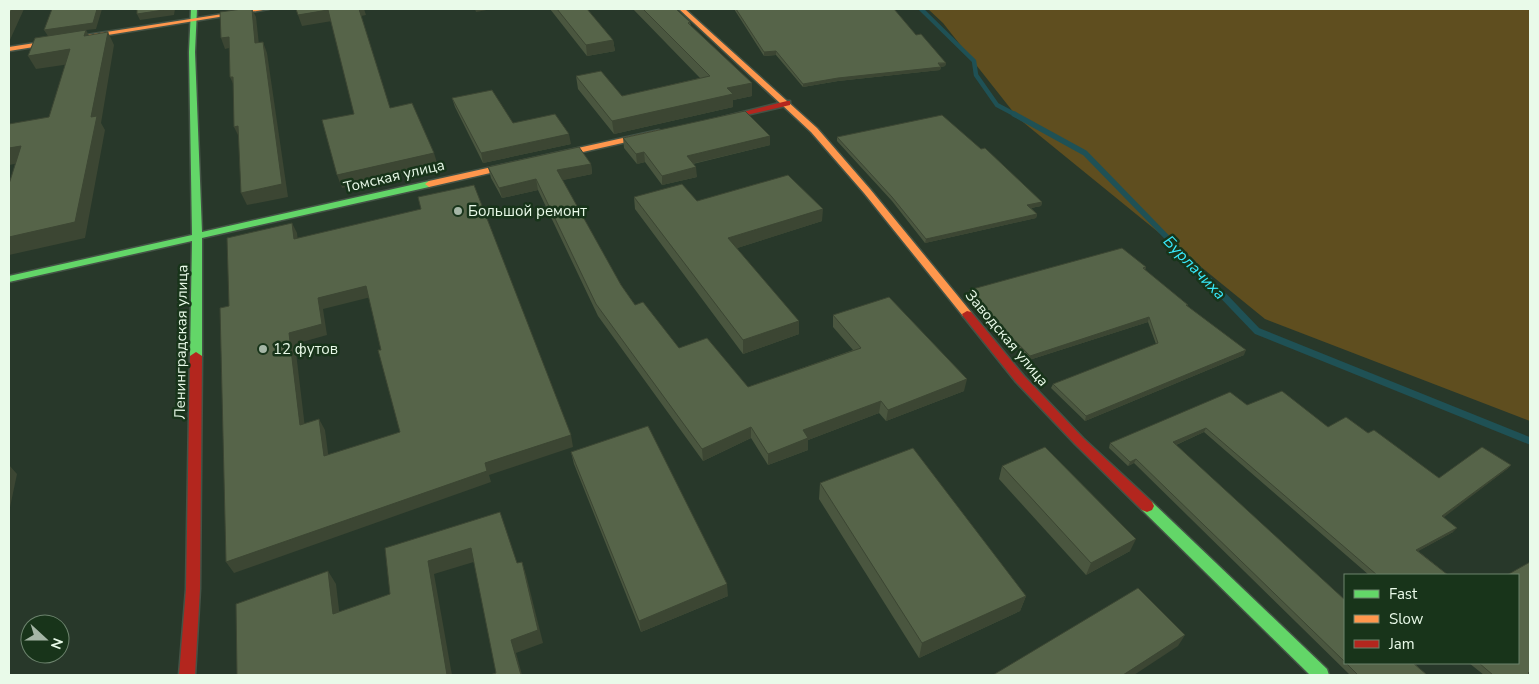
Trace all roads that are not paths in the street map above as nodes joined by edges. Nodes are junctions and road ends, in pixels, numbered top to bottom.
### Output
1 (266, 9) edge
2 (682, 9) edge
3 (193, 14) edge
4 (9, 48) edge
5 (787, 103) junction
6 (695, 124) edge
7 (666, 130) edge
8 (197, 236) junction
9 (9, 279) edge
10 (187, 675) edge
11 (1322, 675) edge

1 - 3 street
2 - 5 street, Заводская улица
3 - 4 street
3 - 8 street, Ленинградская улица
5 - 6 street
5 - 11 street, Заводская улица
7 - 8 street, Томская улица
8 - 9 street, Томская улица
8 - 10 street, Ленинградская улица

